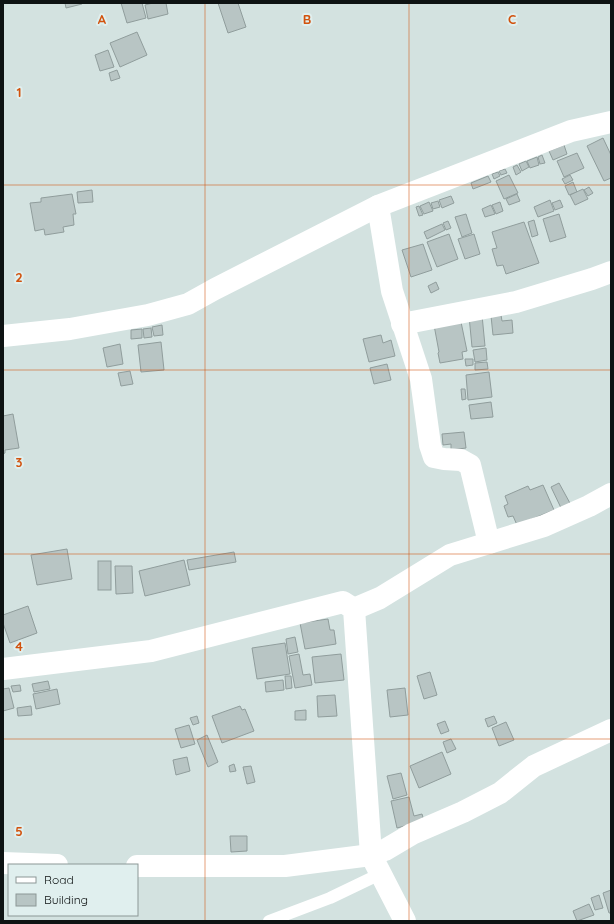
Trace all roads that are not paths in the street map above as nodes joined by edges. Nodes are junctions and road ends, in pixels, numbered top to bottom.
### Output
1 (611, 122) edge
2 (378, 206) junction
3 (611, 272) edge
4 (402, 324) junction
5 (3, 336) edge
6 (611, 494) edge
7 (489, 543) junction
8 (354, 609) junction
9 (3, 669) edge
10 (611, 730) edge
11 (371, 855) junction
12 (3, 863) edge
13 (30, 864) edge
14 (138, 866) edge
15 (380, 874) junction
16 (269, 921) edge
17 (405, 921) edge

1 - 2 street
2 - 4 street
2 - 5 street
3 - 4 street
4 - 7 street
6 - 7 street
7 - 8 street
8 - 9 street
8 - 11 street
10 - 11 street
11 - 14 street
11 - 15 street
12 - 13 street
15 - 16 lane
15 - 17 street

